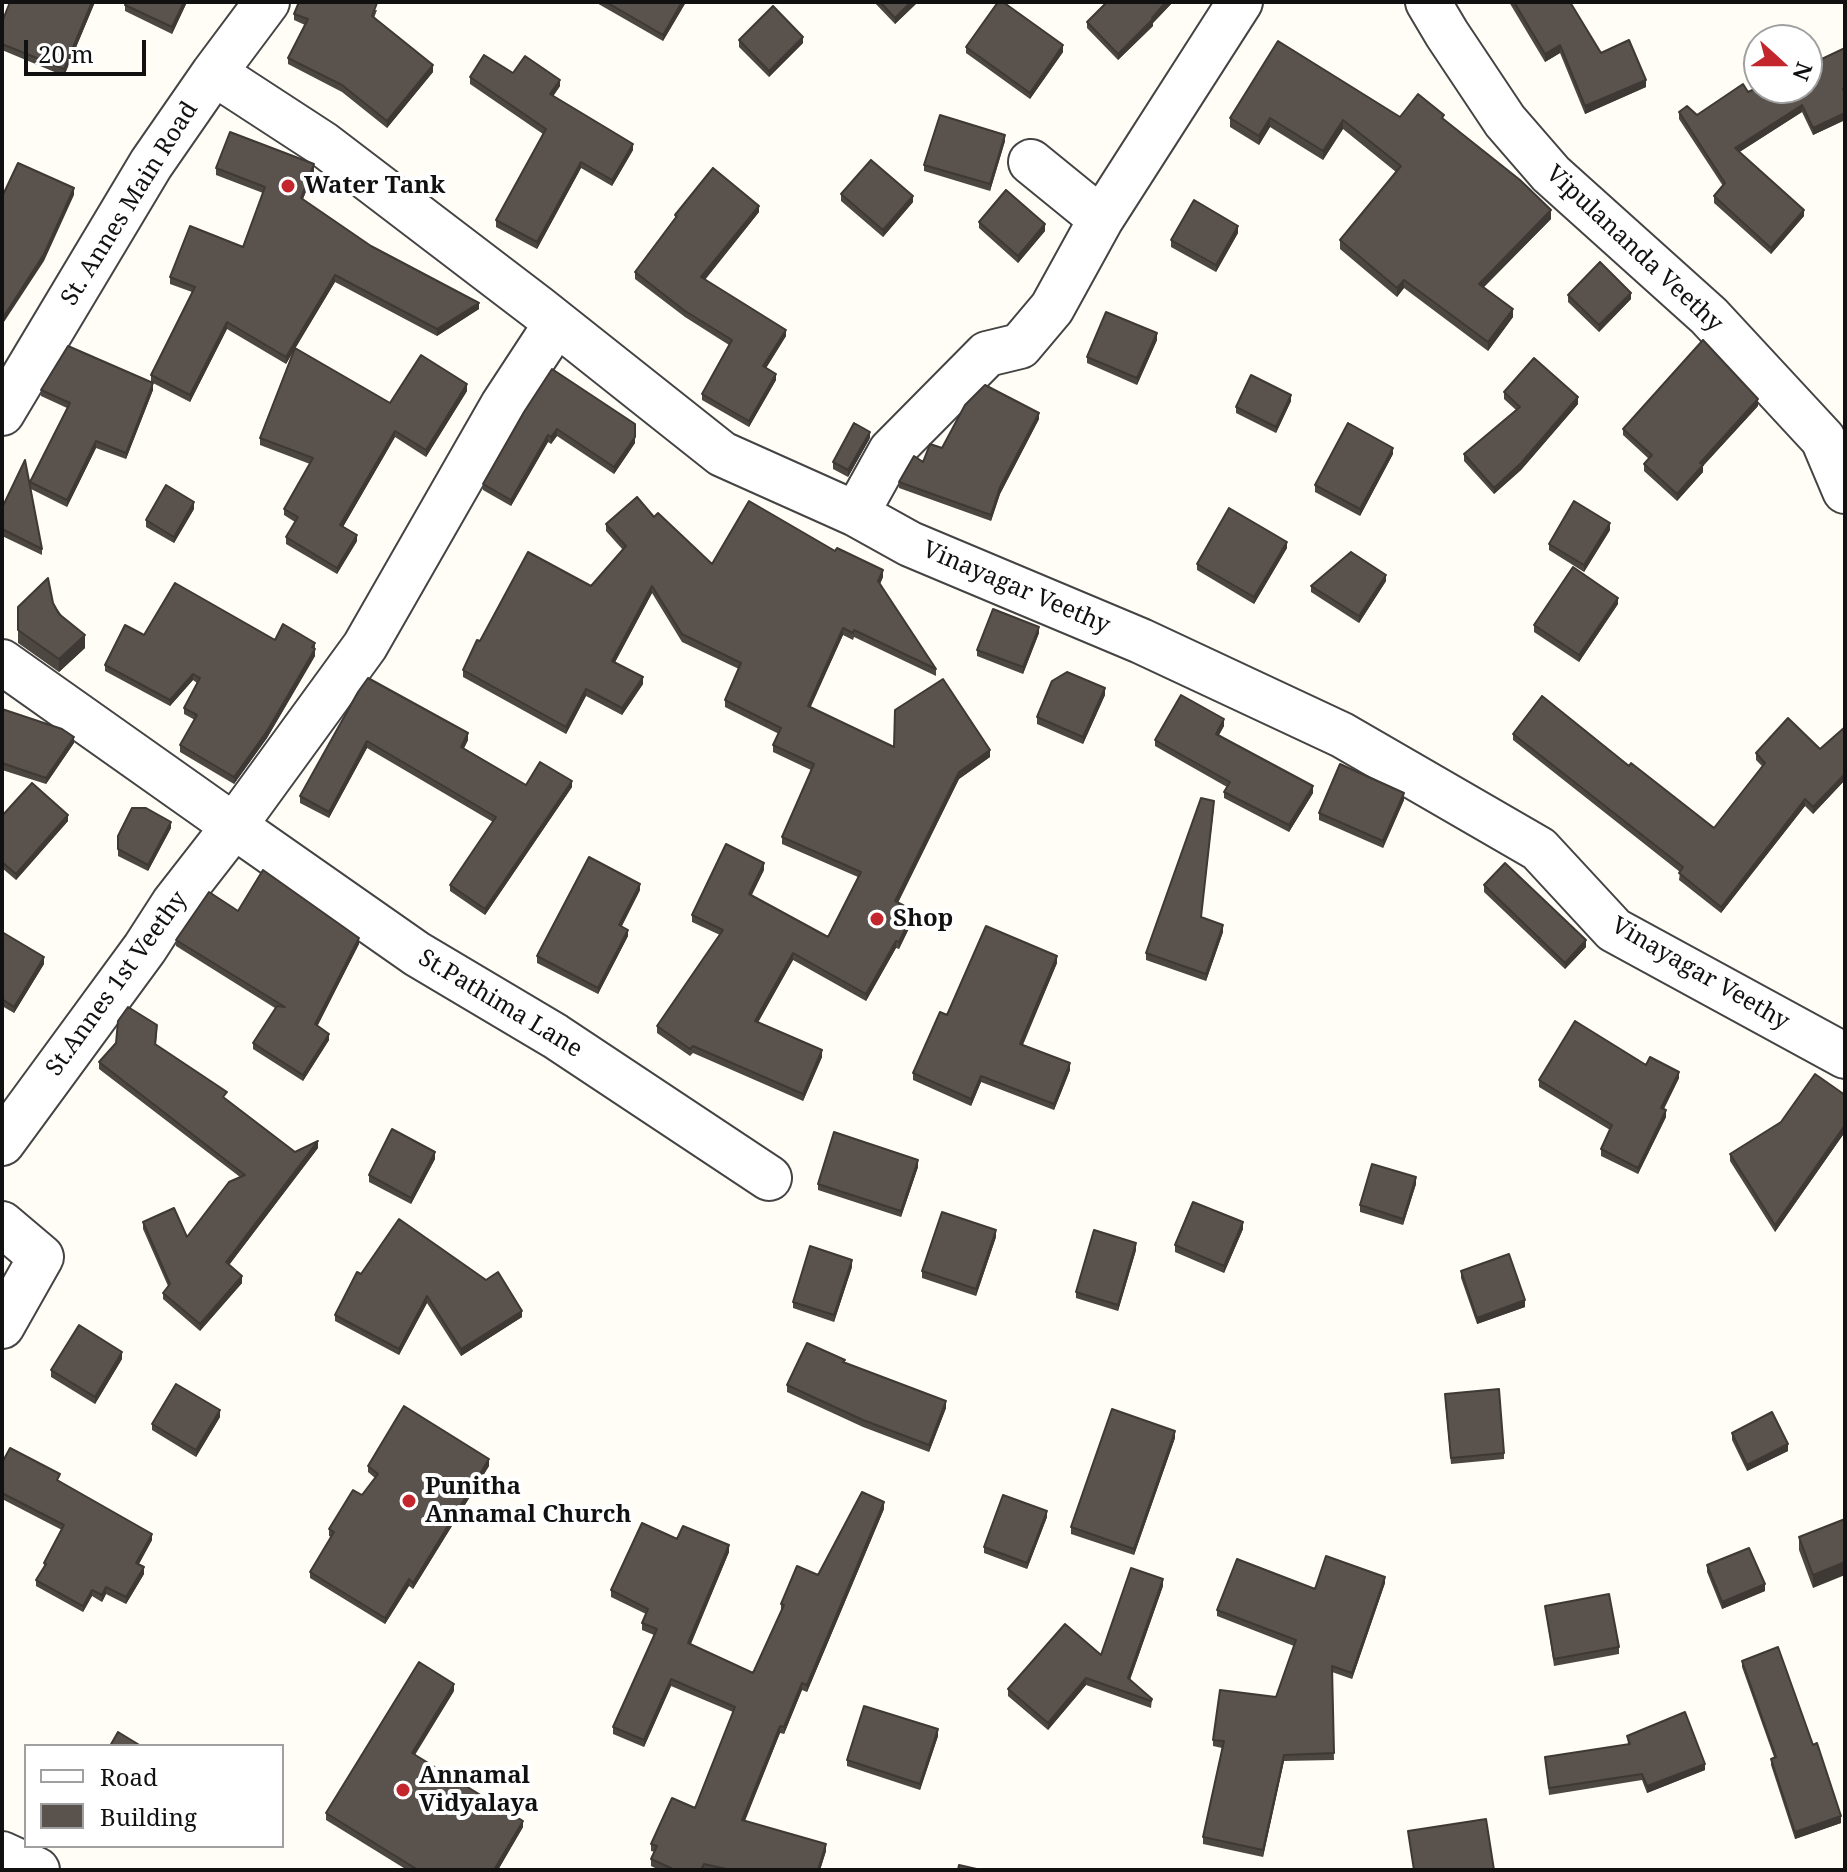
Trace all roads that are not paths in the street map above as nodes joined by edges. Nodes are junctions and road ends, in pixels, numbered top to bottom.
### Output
1 (267, 2) edge
2 (1240, 2) edge
3 (1428, 2) edge
4 (214, 73) junction
5 (1031, 162) dead end
6 (1101, 219) junction
7 (556, 324) junction
8 (3, 407) edge
9 (1845, 491) edge
10 (856, 514) junction
11 (2, 662) edge
12 (234, 826) junction
13 (1845, 1056) edge
14 (2, 1143) edge
15 (769, 1178) dead end
16 (2, 1224) edge
17 (2, 1326) edge
18 (2, 1854) edge
19 (37, 1870) edge

1 - 4 street, St. Annes Main Road
2 - 6 street
3 - 9 street, Vipulananda Veethy
4 - 7 street, Vinayagar Veethy
4 - 8 street, St. Annes Main Road
5 - 6 street
6 - 10 street
7 - 10 street, Vinayagar Veethy
7 - 12 street, St.Annes 1st Veethy
10 - 13 street, Vinayagar Veethy
11 - 12 street, St.Pathima Lane
12 - 14 street, St.Annes 1st Veethy
12 - 15 street, St.Pathima Lane
16 - 17 street
18 - 19 street

